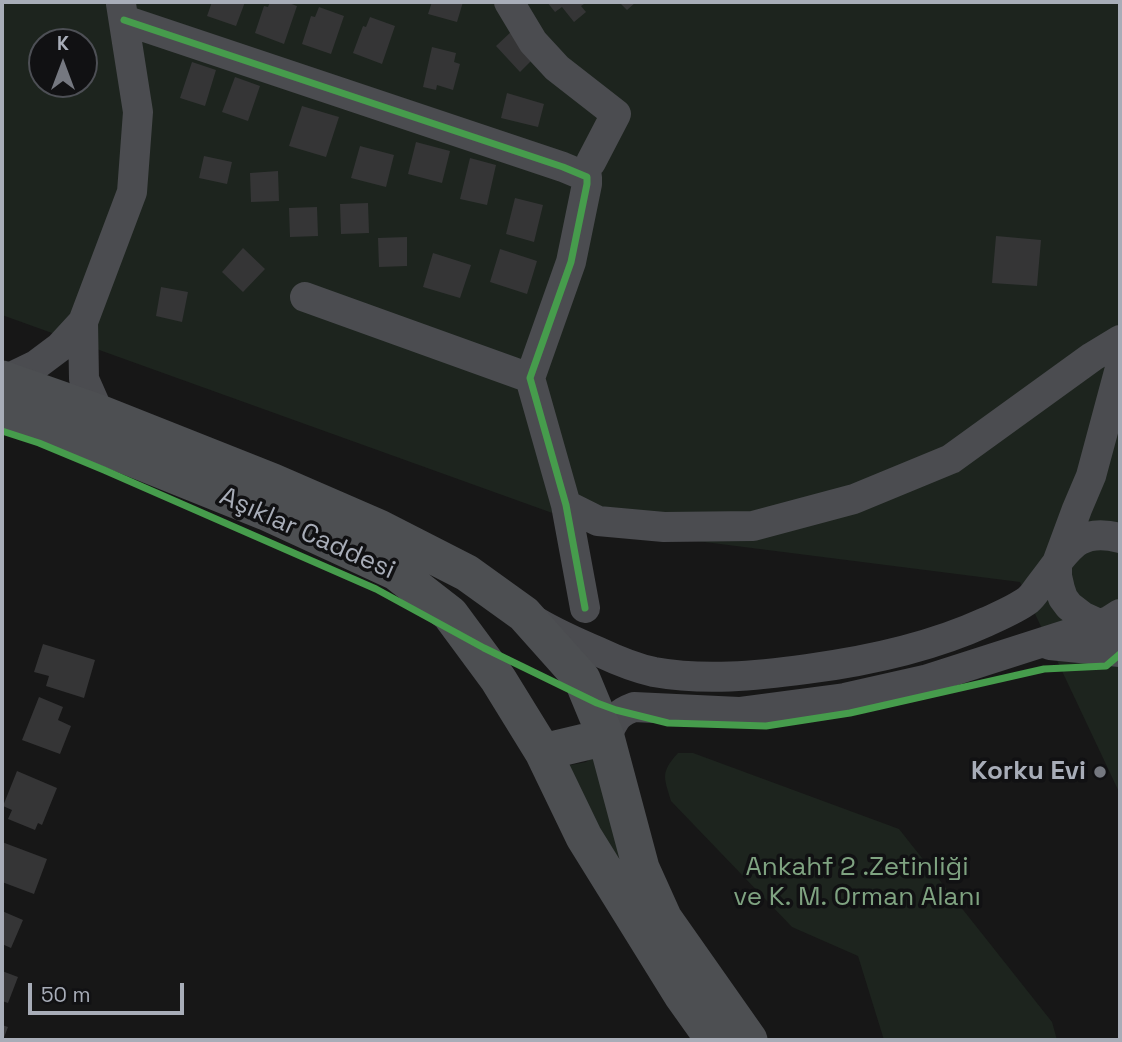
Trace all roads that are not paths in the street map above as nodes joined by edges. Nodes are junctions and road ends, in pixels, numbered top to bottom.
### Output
1 (509, 2) edge
2 (122, 11) edge
3 (591, 162) dead end
4 (305, 297) dead end
5 (83, 322) junction
6 (1120, 340) edge
7 (1120, 368) edge
8 (530, 378) junction
9 (3, 390) edge
10 (99, 413) junction
11 (566, 505) junction
12 (1120, 538) edge
13 (1058, 563) junction
14 (585, 608) dead end
15 (524, 614) junction
16 (1113, 624) edge
17 (1035, 644) junction
18 (1120, 652) edge
19 (606, 737) junction
20 (543, 752) junction
21 (714, 1040) edge
22 (749, 1040) edge

1 - 3 street
2 - 5 street
2 - 8 street
4 - 8 street
5 - 9 street
5 - 10 street
6 - 11 street
7 - 13 street
8 - 11 street
9 - 10 main road, Aşıklar Caddesi
9 - 20 main road, Aşıklar Caddesi
10 - 15 main road, Aşıklar Caddesi
11 - 14 street
12 - 13 street
13 - 15 street, Aşıklar Caddesi
13 - 16 street
15 - 19 main road
16 - 17 street
17 - 18 street
17 - 19 street
19 - 20 main road
19 - 22 main road
20 - 21 main road, Aşıklar Caddesi

